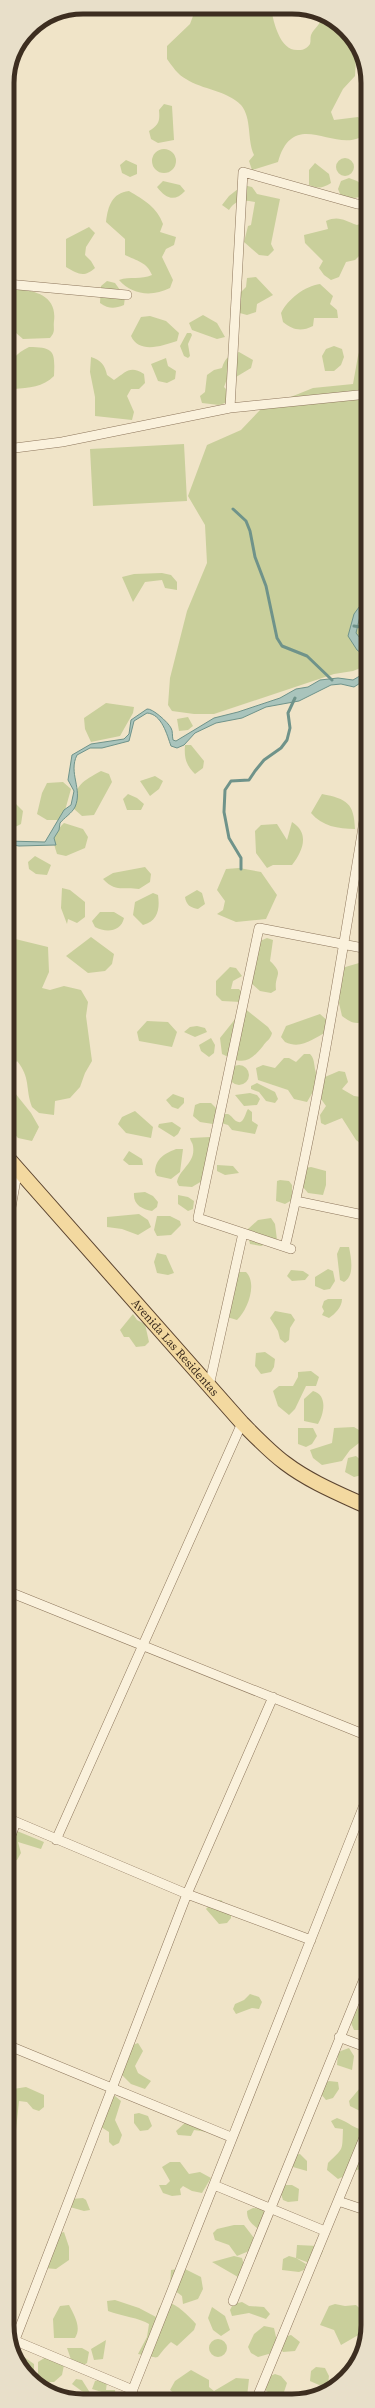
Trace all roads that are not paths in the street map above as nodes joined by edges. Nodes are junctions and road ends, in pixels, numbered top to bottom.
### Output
1 (361, 204) edge
2 (14, 285) edge
3 (127, 295) dead end
4 (361, 395) edge
5 (230, 408) junction
6 (14, 448) edge
7 (361, 838) edge
8 (343, 945) junction
9 (361, 948) edge
10 (14, 1164) edge
11 (296, 1201) junction
12 (361, 1215) edge
13 (243, 1233) junction
14 (209, 1386) junction
15 (242, 1423) junction
16 (361, 1503) edge
17 (14, 1594) edge
18 (143, 1646) junction
19 (273, 1697) junction
20 (361, 1733) edge
21 (361, 1813) edge
22 (16, 1822) joint
23 (14, 1827) edge
24 (56, 1840) junction
25 (187, 1894) junction
26 (312, 1940) junction
27 (361, 1985) edge
28 (339, 2037) junction
29 (361, 2045) edge
30 (14, 2048) edge
31 (111, 2087) junction
32 (231, 2137) junction
33 (361, 2145) edge
34 (214, 2185) junction
35 (338, 2201) junction
36 (270, 2209) junction
37 (361, 2209) edge
38 (325, 2231) junction
39 (233, 2300) dead end
40 (15, 2336) edge
41 (16, 2342) edge
42 (133, 2390) junction
43 (131, 2394) edge
44 (258, 2394) edge

1 - 5 street
2 - 3 street
4 - 5 street
5 - 6 street
7 - 8 street
8 - 9 street
8 - 11 street
8 - 13 street
10 - 14 main road, Avenida Las Residentas
11 - 12 street
11 - 13 street
13 - 14 street
14 - 15 main road, Avenida Las Residentas
15 - 16 main road, Avenida Las Residentas
15 - 18 street
17 - 18 street
18 - 19 street
18 - 24 street
19 - 20 street
19 - 25 street
21 - 26 street
22 - 23 street
22 - 24 street
24 - 25 street
25 - 26 street
25 - 31 street
26 - 32 street
27 - 28 street
28 - 29 street
28 - 36 street
30 - 31 street
31 - 32 street
31 - 40 street
32 - 34 street
33 - 35 street
34 - 36 street
34 - 42 street
35 - 37 street
35 - 38 street
36 - 38 street
36 - 39 street
38 - 44 street
41 - 42 street
42 - 43 street

